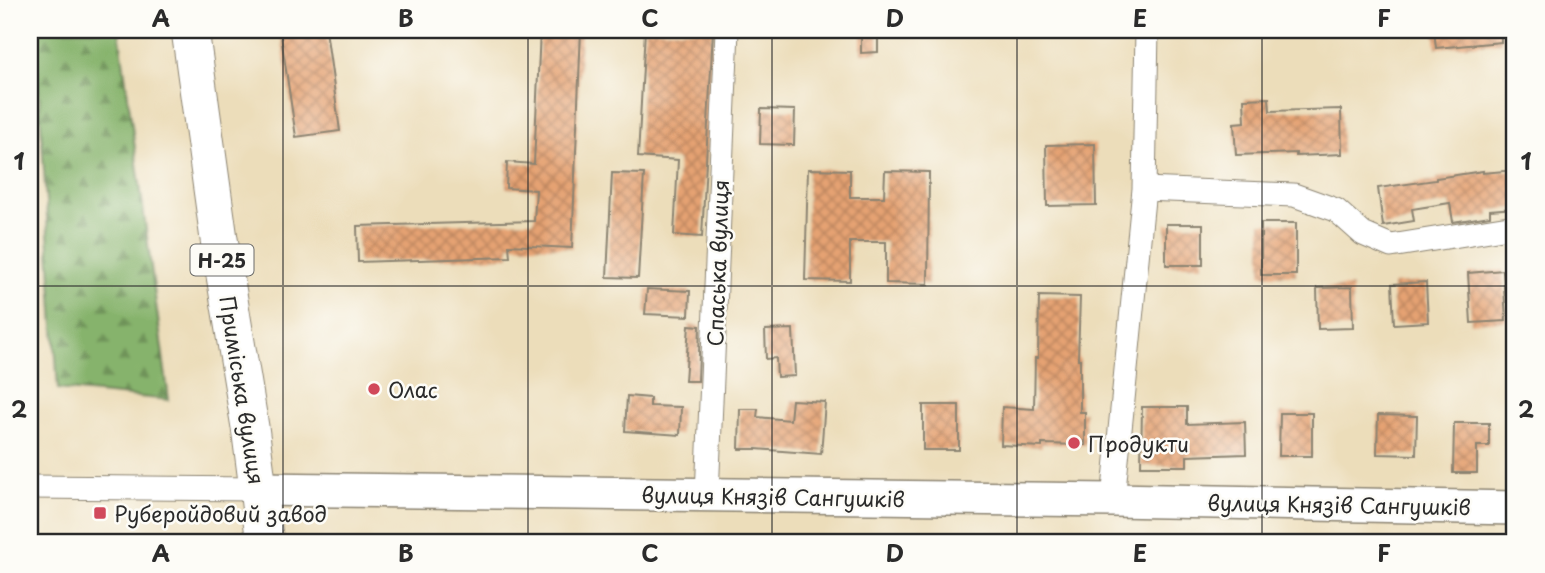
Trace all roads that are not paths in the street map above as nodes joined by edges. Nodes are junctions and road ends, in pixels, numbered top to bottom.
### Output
1 (190, 30) edge
2 (727, 30) edge
3 (1147, 30) edge
4 (1144, 189) junction
5 (1515, 226) edge
6 (30, 487) edge
7 (258, 489) junction
8 (708, 495) junction
9 (1113, 500) junction
10 (1515, 508) edge
11 (265, 543) edge

1 - 7 main road, Приміська вулиця / Н-25
2 - 8 street, Спаська вулиця
3 - 4 street
4 - 5 street
4 - 9 street
6 - 7 street, вулиця Князів Сангушків
7 - 8 main road, вулиця Князів Сангушків
7 - 11 main road, Приміська вулиця / Н-25
8 - 9 main road, вулиця Князів Сангушків
9 - 10 main road, вулиця Князів Сангушків

